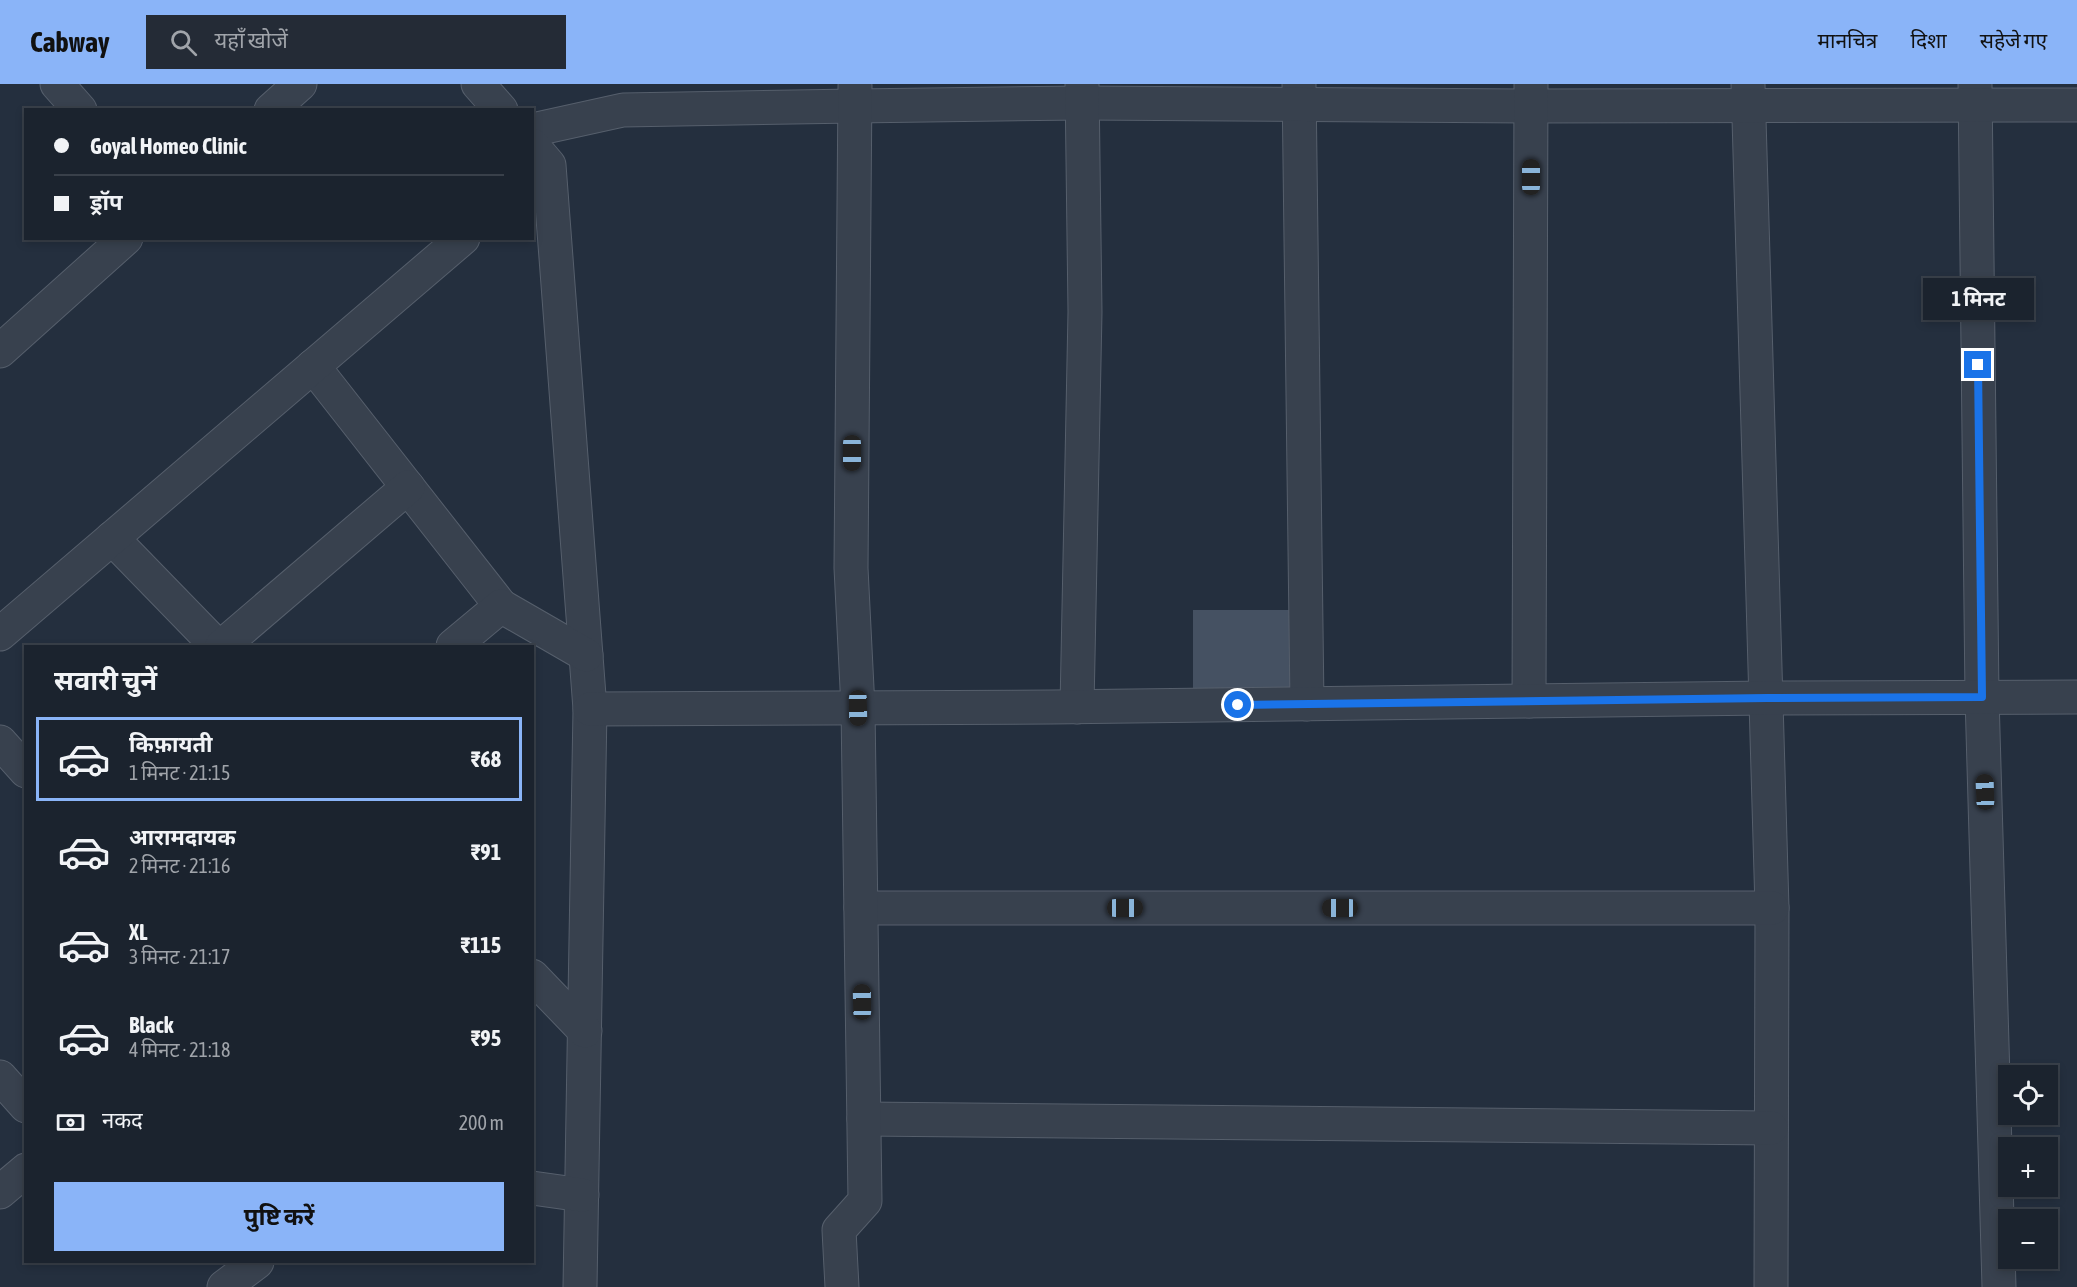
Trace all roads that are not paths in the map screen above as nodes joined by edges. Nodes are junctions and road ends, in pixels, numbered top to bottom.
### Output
1 (57, 84) edge
2 (300, 84) edge
3 (478, 84) edge
4 (1082, 93) edge
5 (1300, 94) edge
6 (1748, 94) edge
7 (1975, 94) edge
8 (855, 95) edge
9 (1531, 95) edge
10 (2077, 105) edge
11 (78, 108) edge
12 (273, 108) edge
13 (499, 108) edge
14 (534, 130) edge
15 (538, 163) edge
16 (124, 240) edge
17 (461, 240) edge
18 (0, 351) edge
19 (313, 366) junction
20 (408, 487) junction
21 (112, 538) junction
22 (501, 606) junction
23 (0, 634) edge
24 (216, 645) edge
25 (223, 645) edge
26 (454, 645) edge
27 (586, 655) junction
28 (1982, 697) junction
29 (1767, 698) junction
30 (2077, 698) edge
31 (1529, 701) junction
32 (1307, 704) junction
33 (1077, 707) junction
34 (858, 708) junction
35 (590, 709) junction
36 (0, 742) edge
37 (24, 769) edge
38 (861, 908) junction
39 (1772, 908) junction
40 (534, 978) edge
41 (585, 1031) junction
42 (0, 1077) edge
43 (24, 1104) edge
44 (864, 1119) junction
45 (1771, 1128) junction
46 (24, 1172) edge
47 (534, 1188) edge
48 (0, 1192) edge
49 (582, 1195) junction
50 (256, 1263) edge
51 (224, 1287) edge
52 (580, 1287) edge
53 (842, 1287) edge
54 (1771, 1287) edge
55 (1999, 1287) edge

1 - 11 street
2 - 12 street
3 - 13 street
4 - 5 street
4 - 8 street
4 - 33 street
5 - 9 street
5 - 32 street
6 - 7 street
6 - 9 street
6 - 29 street
7 - 10 street
7 - 28 street
8 - 14 street
8 - 34 street
9 - 31 street
15 - 27 street
16 - 18 street
17 - 19 street
19 - 20 street
19 - 21 street
20 - 22 street
20 - 25 street
21 - 23 street
21 - 24 street
22 - 26 street
22 - 27 street
27 - 35 street
28 - 29 street
28 - 30 street
28 - 55 street
29 - 31 street
29 - 39 street
31 - 32 street
32 - 33 street
33 - 34 street
34 - 35 street
34 - 38 street
35 - 41 street
36 - 37 street
38 - 39 street
38 - 44 street
39 - 45 street
40 - 41 street
41 - 49 street
42 - 43 street
44 - 45 street
44 - 53 street
45 - 54 street
46 - 48 street
47 - 49 street
49 - 52 street
50 - 51 street

